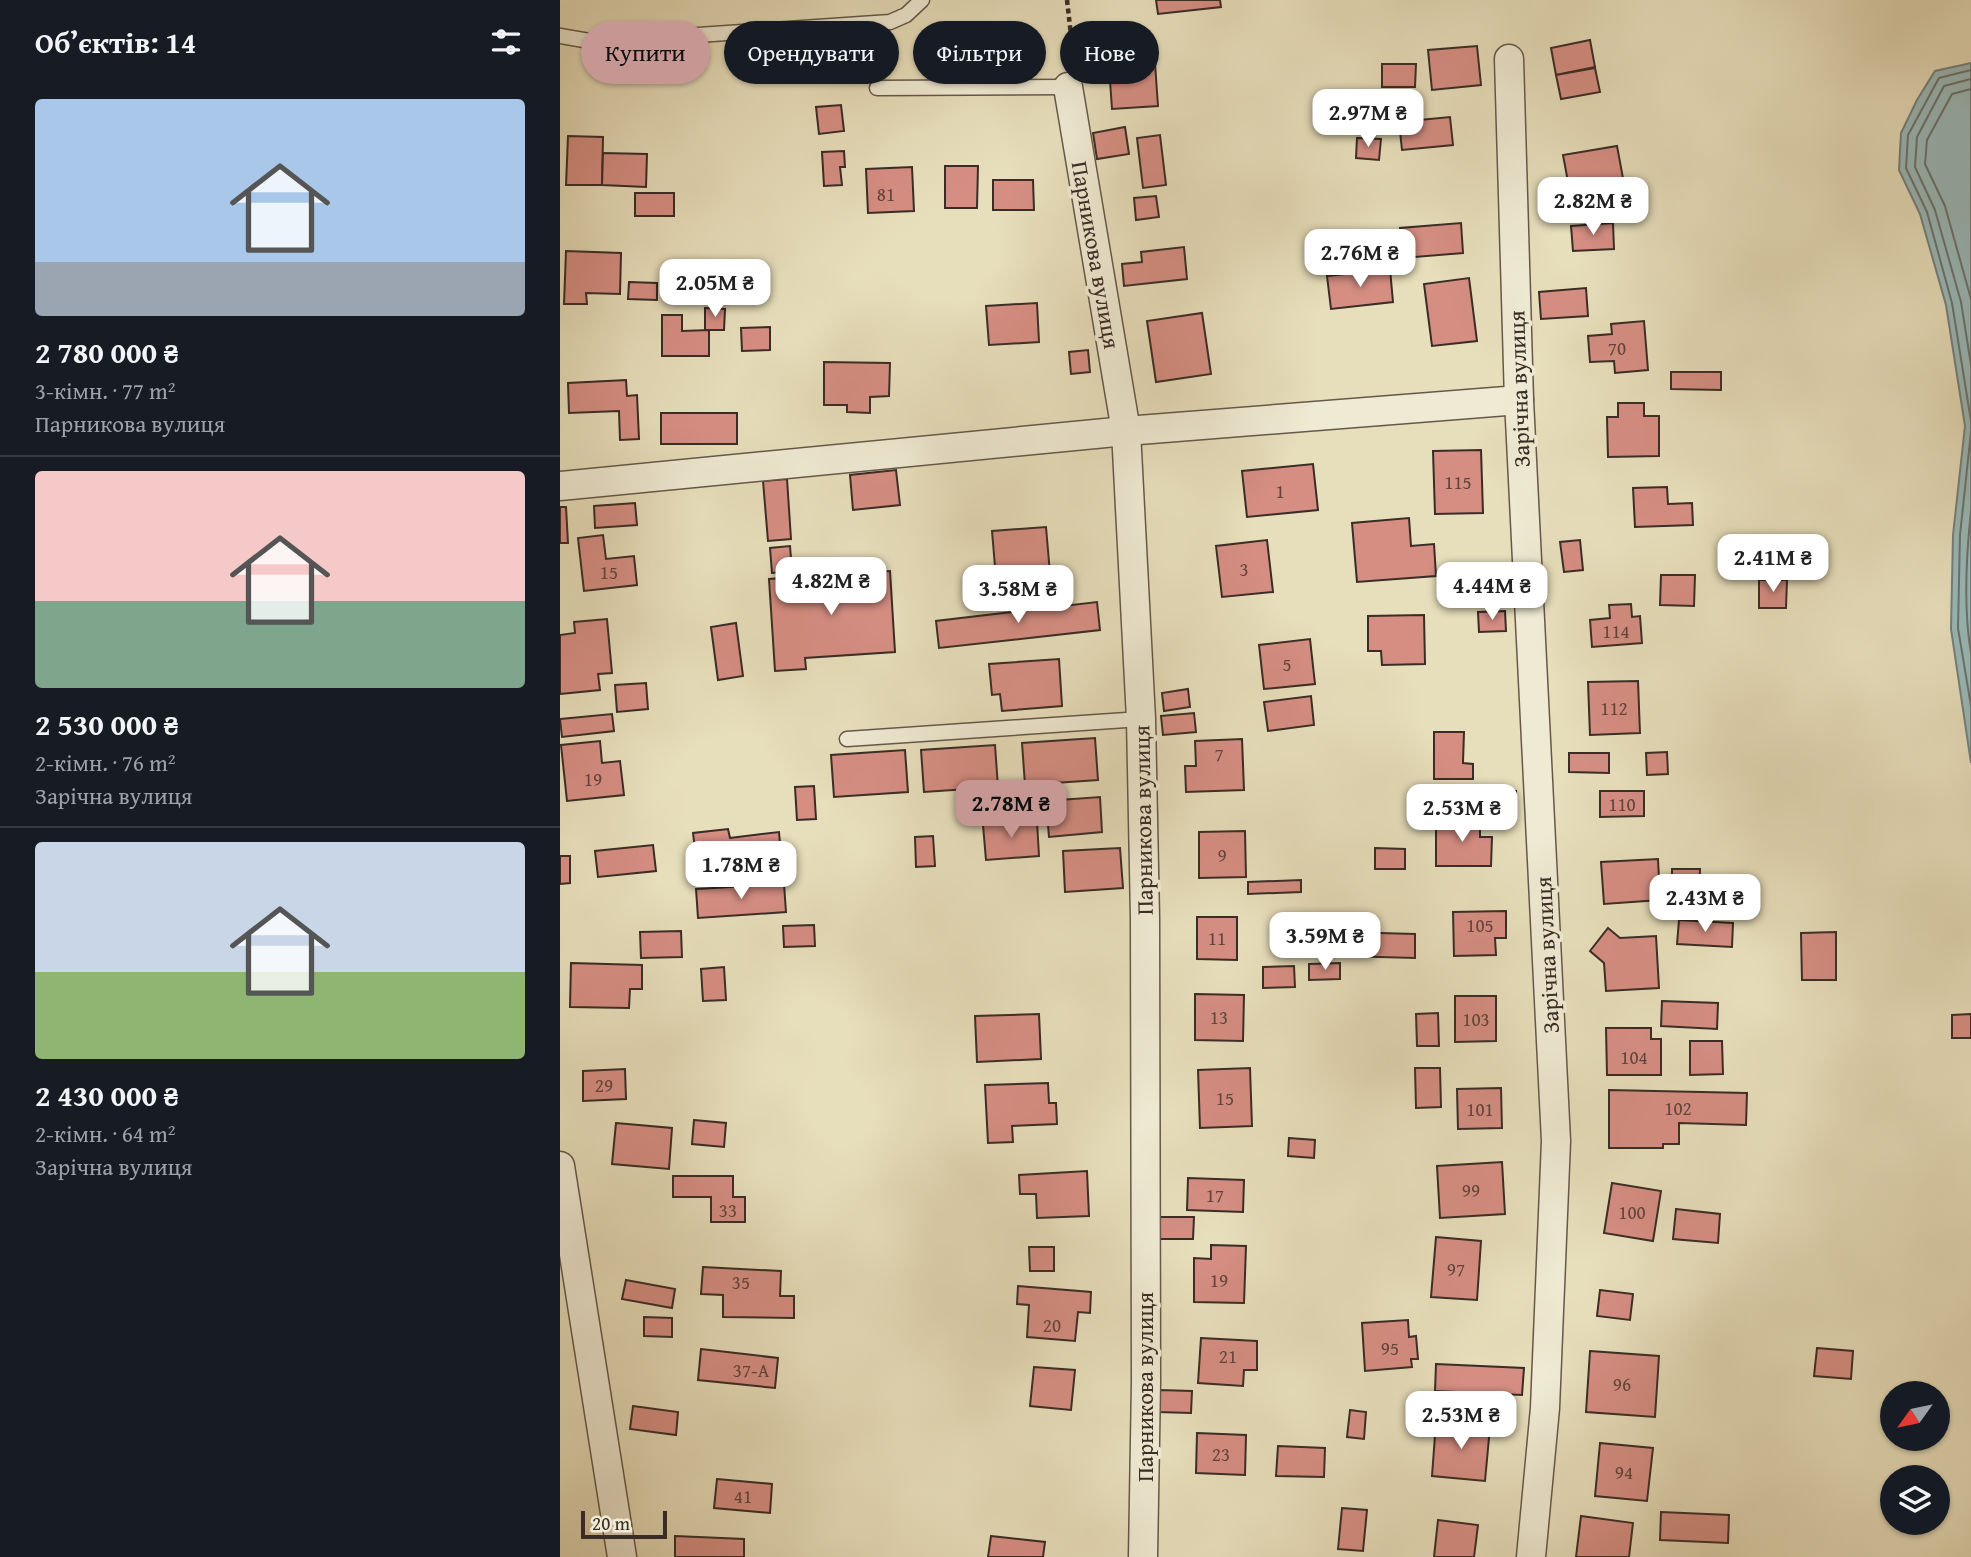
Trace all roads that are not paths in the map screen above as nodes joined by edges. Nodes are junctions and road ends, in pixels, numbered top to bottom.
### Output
1 (922, 0) edge
2 (560, 36) edge
3 (1509, 59) dead end
4 (877, 88) dead end
5 (1068, 88) joint
6 (1519, 400) junction
7 (1126, 431) junction
8 (560, 486) edge
9 (1140, 719) junction
10 (846, 739) dead end
11 (560, 1166) edge
12 (622, 1557) edge
13 (1143, 1557) edge
14 (1531, 1557) edge

1 - 2 lane
3 - 6 street, Зарічна вулиця
4 - 5 lane
5 - 7 street, Парникова вулиця
6 - 7 street
6 - 14 street, Зарічна вулиця
7 - 8 street
7 - 9 street, Парникова вулиця
9 - 10 lane
9 - 13 street, Парникова вулиця
11 - 12 street

